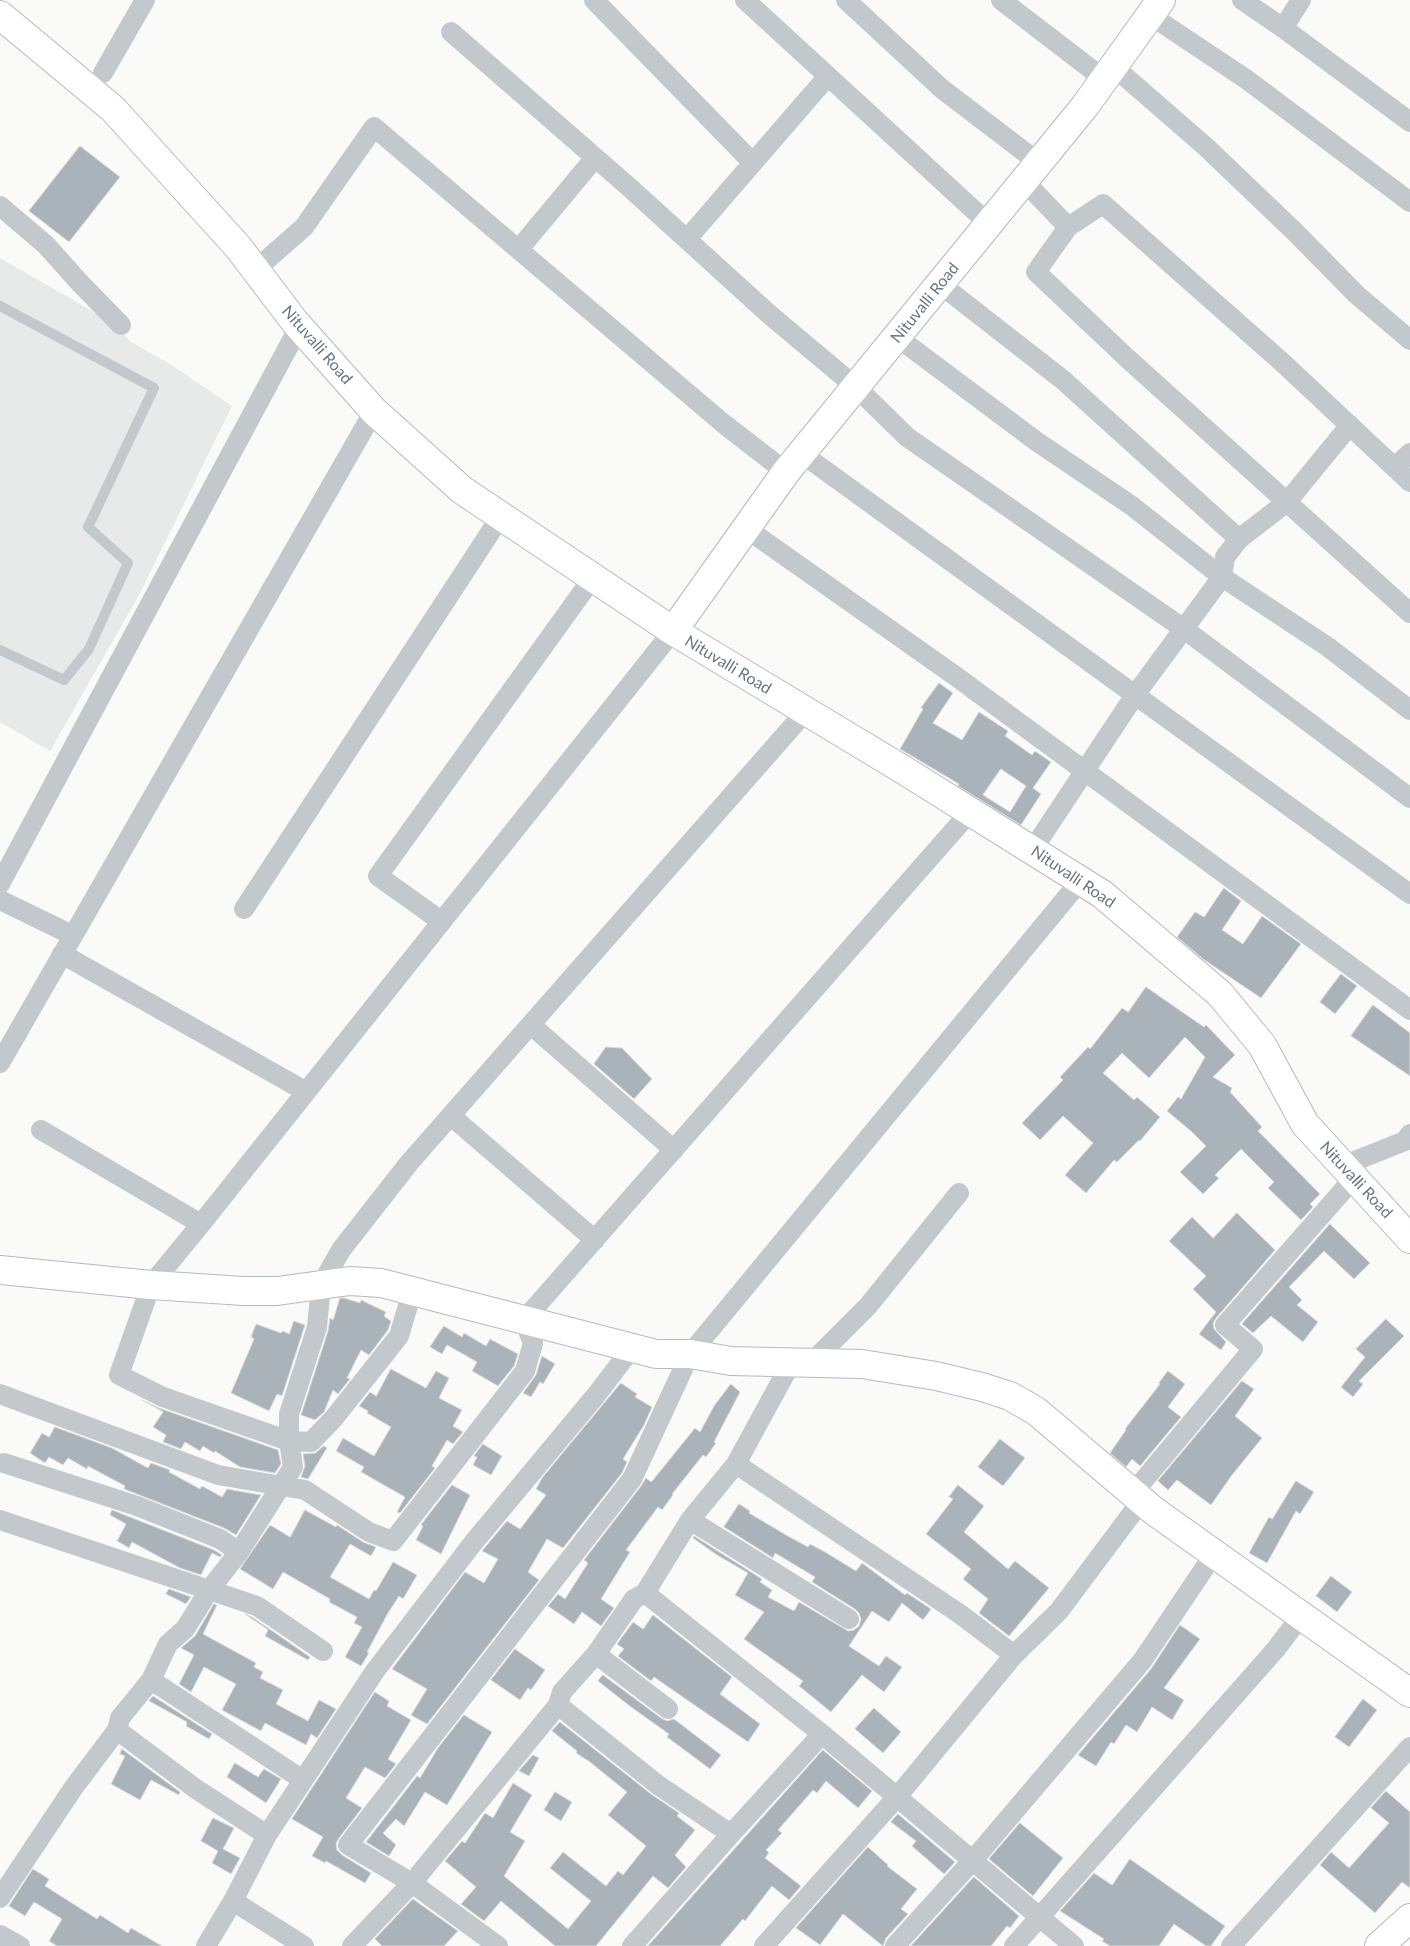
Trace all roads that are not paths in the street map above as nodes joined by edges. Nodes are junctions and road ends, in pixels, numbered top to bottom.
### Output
1 (145, 0) edge
2 (594, 0) edge
3 (745, 0) edge
4 (846, 0) edge
5 (1001, 0) edge
6 (1242, 0) edge
7 (1301, 0) edge
8 (1156, 8) edge
9 (0, 15) edge
10 (1283, 28) junction
11 (451, 32) dead end
12 (103, 73) dead end
13 (1109, 73) junction
14 (828, 76) junction
15 (1410, 122) edge
16 (594, 159) junction
17 (753, 163) junction
18 (1031, 172) junction
19 (1410, 202) edge
20 (0, 206) edge
21 (990, 224) junction
22 (1068, 227) junction
23 (687, 239) junction
24 (519, 249) junction
25 (255, 270) junction
26 (940, 284) junction
27 (0, 306) edge
28 (121, 324) dead end
29 (299, 327) junction
30 (897, 337) junction
31 (1410, 340) edge
32 (856, 387) junction
33 (374, 411) junction
34 (1350, 425) junction
35 (1410, 453) edge
36 (794, 463) junction
37 (1395, 468) junction
38 (1410, 482) edge
39 (1287, 502) junction
40 (501, 516) junction
41 (747, 529) junction
42 (1239, 539) junction
43 (594, 576) junction
44 (1222, 577) junction
45 (1410, 613) edge
46 (1184, 629) junction
47 (673, 631) junction
48 (0, 650) edge
49 (1134, 695) junction
50 (1410, 710) edge
51 (806, 711) junction
52 (1085, 771) junction
53 (1410, 798) edge
54 (970, 812) junction
55 (1033, 849) junction
56 (1082, 880) junction
57 (0, 884) edge
58 (1410, 894) edge
59 (0, 900) edge
60 (244, 908) dead end
61 (441, 921) junction
62 (72, 935) junction
63 (62, 954) junction
64 (1410, 1010) edge
65 (531, 1025) junction
66 (0, 1063) edge
67 (305, 1091) junction
68 (451, 1116) junction
69 (41, 1130) dead end
70 (1408, 1139) edge
71 (674, 1150) junction
72 (1348, 1172) junction
73 (959, 1193) dead end
74 (201, 1224) junction
75 (1410, 1239) edge
76 (595, 1240) junction
77 (3, 1275) edge
78 (151, 1285) junction
79 (321, 1285) junction
80 (412, 1292) junction
81 (524, 1320) junction
82 (632, 1348) junction
83 (690, 1354) junction
84 (801, 1363) junction
85 (0, 1394) edge
86 (289, 1441) junction
87 (4, 1463) dead end
88 (736, 1464) junction
89 (282, 1486) junction
90 (1137, 1496) junction
91 (0, 1520) edge
92 (690, 1520) junction
93 (239, 1552) junction
94 (1214, 1554) junction
95 (210, 1589) junction
96 (645, 1592) junction
97 (1301, 1616) junction
98 (849, 1619) dead end
99 (323, 1651) dead end
100 (596, 1654) junction
101 (1014, 1655) junction
102 (151, 1680) junction
103 (1410, 1693) edge
104 (558, 1705) junction
105 (668, 1709) dead end
106 (117, 1730) junction
107 (822, 1734) junction
108 (1410, 1747) edge
109 (303, 1780) junction
110 (896, 1797) junction
111 (731, 1834) junction
112 (267, 1836) junction
113 (973, 1860) junction
114 (412, 1883) junction
115 (0, 1898) edge
116 (233, 1901) junction
117 (1039, 1917) junction
118 (1410, 1918) edge
119 (0, 1935) edge
120 (20, 1946) edge
121 (206, 1946) edge
122 (304, 1946) edge
123 (352, 1946) edge
124 (498, 1946) edge
125 (632, 1946) edge
126 (764, 1946) edge
127 (895, 1946) edge
128 (1014, 1946) edge
129 (1074, 1946) edge
130 (1231, 1946) edge
131 (1379, 1946) edge

1 - 12 street
2 - 17 street
3 - 14 street
4 - 18 street
5 - 13 street
6 - 10 street
7 - 10 street
8 - 13 street, Nituvalli Road
8 - 19 street
9 - 25 street, Nituvalli Road
10 - 15 street
11 - 16 street
13 - 18 street, Nituvalli Road
13 - 31 street
14 - 17 street
14 - 21 street
16 - 23 street
16 - 24 street
17 - 23 street
18 - 21 street, Nituvalli Road
18 - 22 street
20 - 28 street
21 - 26 street, Nituvalli Road
22 - 34 street
22 - 39 street
23 - 32 street
24 - 25 street
24 - 36 street
25 - 29 street, Nituvalli Road
26 - 30 street, Nituvalli Road
26 - 42 street
27 - 48 lane
29 - 33 street, Nituvalli Road
29 - 57 street
30 - 32 street, Nituvalli Road
30 - 44 street
32 - 36 street, Nituvalli Road
32 - 46 street
33 - 40 street, Nituvalli Road
33 - 62 street
34 - 37 street
34 - 39 street
35 - 37 street
36 - 41 street, Nituvalli Road
36 - 49 street
37 - 38 street
39 - 42 street
39 - 45 street
40 - 43 street, Nituvalli Road
40 - 60 street
41 - 47 street, Nituvalli Road
41 - 52 street
42 - 44 street
43 - 47 street, Nituvalli Road
43 - 61 street
44 - 46 street
44 - 50 street
46 - 49 street
46 - 53 street
47 - 51 street, Nituvalli Road
47 - 61 street
49 - 52 street
49 - 58 street
51 - 54 street, Nituvalli Road
51 - 65 street
52 - 55 street
52 - 64 street
54 - 55 street, Nituvalli Road
54 - 71 street
55 - 56 street, Nituvalli Road
56 - 72 street, Nituvalli Road
56 - 83 street
59 - 62 street
61 - 67 street
62 - 63 street
63 - 66 street
63 - 67 street
65 - 68 street
65 - 71 street
67 - 74 street
68 - 76 street
68 - 79 street
69 - 74 street
70 - 72 street
71 - 76 street
72 - 75 street, Nituvalli Road
72 - 90 street
73 - 84 street
74 - 78 street
76 - 81 street
77 - 78 street
78 - 79 street
78 - 86 street
79 - 80 street
79 - 86 street
80 - 81 street
80 - 86 street
81 - 82 street
81 - 89 street
82 - 83 street
82 - 109 street
83 - 84 street
83 - 114 street
84 - 88 street
84 - 90 street
85 - 89 street
86 - 89 street
87 - 93 street
88 - 92 street
88 - 101 street
89 - 93 street
90 - 94 street
90 - 101 street
91 - 95 street
92 - 96 street
92 - 98 street
93 - 95 street
94 - 97 street
94 - 113 street
95 - 99 street
95 - 102 street
96 - 100 street
96 - 107 street
97 - 103 street
97 - 117 street
100 - 104 street
100 - 105 street
101 - 110 street
102 - 106 street
102 - 109 street
104 - 111 street
104 - 114 street
106 - 112 street
106 - 115 street
107 - 110 street
107 - 111 street
108 - 130 street
109 - 112 street
110 - 113 street
110 - 126 street
111 - 125 street
112 - 116 street
113 - 117 street
113 - 127 street
114 - 123 street
114 - 124 street
116 - 121 street
116 - 122 street
117 - 128 street
117 - 129 street
118 - 131 street
119 - 120 street

